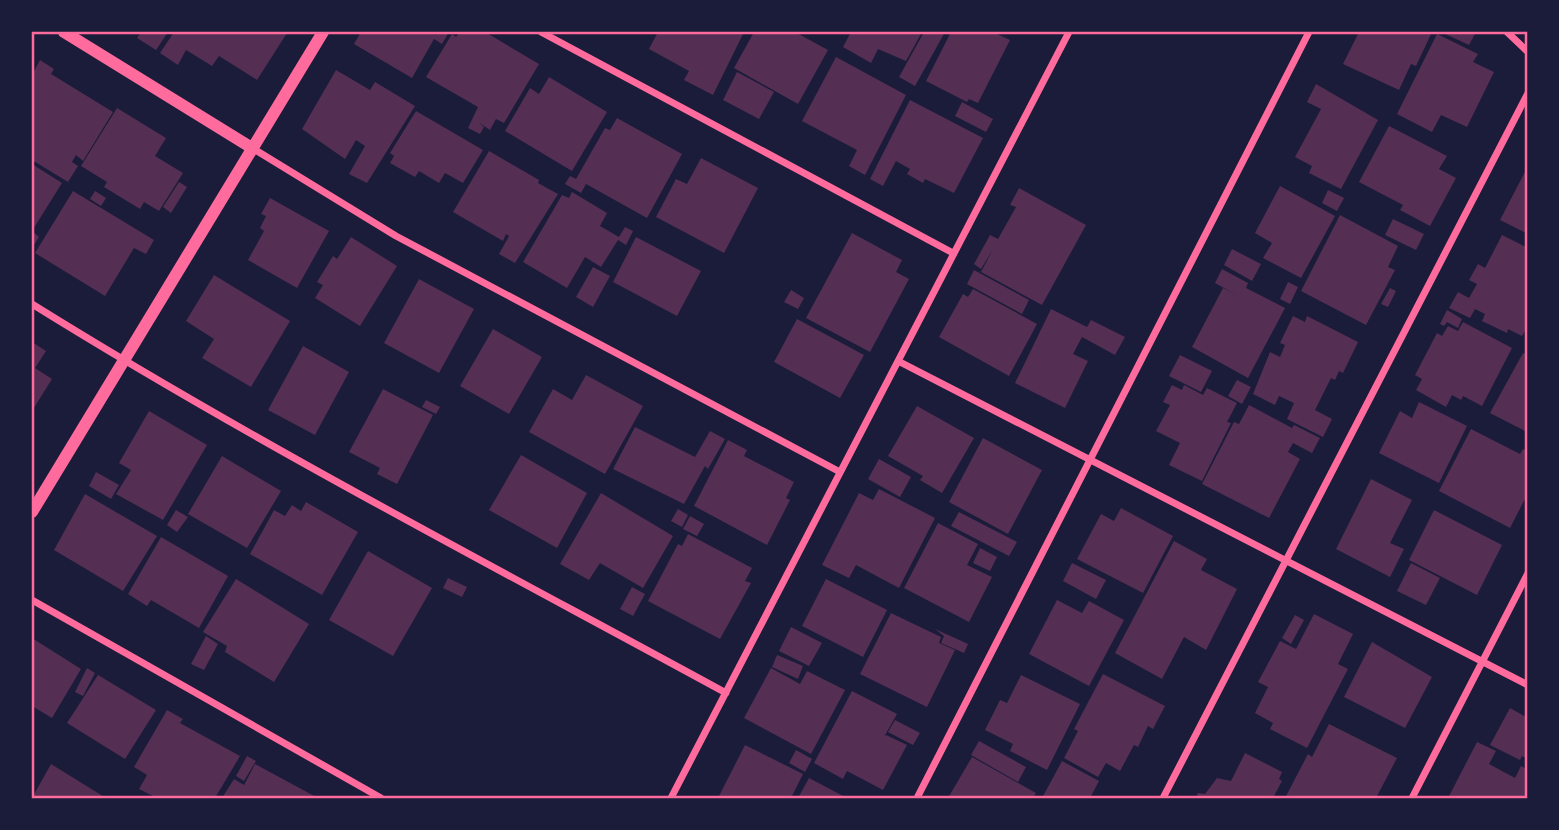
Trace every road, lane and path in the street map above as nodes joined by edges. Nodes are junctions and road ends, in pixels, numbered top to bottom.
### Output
1 (64, 32) edge
2 (323, 32) edge
3 (541, 32) edge
4 (1067, 32) edge
5 (1309, 32) edge
6 (1507, 32) edge
7 (1528, 52) edge
8 (1528, 93) edge
9 (252, 148) junction
10 (953, 253) junction
11 (32, 304) edge
12 (123, 361) junction
13 (898, 361) junction
14 (1090, 460) junction
15 (840, 472) junction
16 (32, 512) edge
17 (1286, 560) junction
18 (1528, 573) edge
19 (32, 600) edge
20 (1482, 662) junction
21 (1528, 685) edge
22 (726, 693) junction
23 (381, 799) edge
24 (671, 799) edge
25 (917, 799) edge
26 (1163, 799) edge
27 (1412, 799) edge

1 - 9 street
2 - 9 street
3 - 10 street
4 - 10 street
5 - 14 street
6 - 7 street
8 - 17 street
9 - 12 street
9 - 15 street
10 - 13 street
11 - 12 street
12 - 16 street
12 - 22 street
13 - 14 street
13 - 15 street
14 - 17 street
14 - 25 street
15 - 22 street
17 - 20 street
17 - 26 street
18 - 20 street
19 - 23 street
20 - 21 street
20 - 27 street
22 - 24 street

